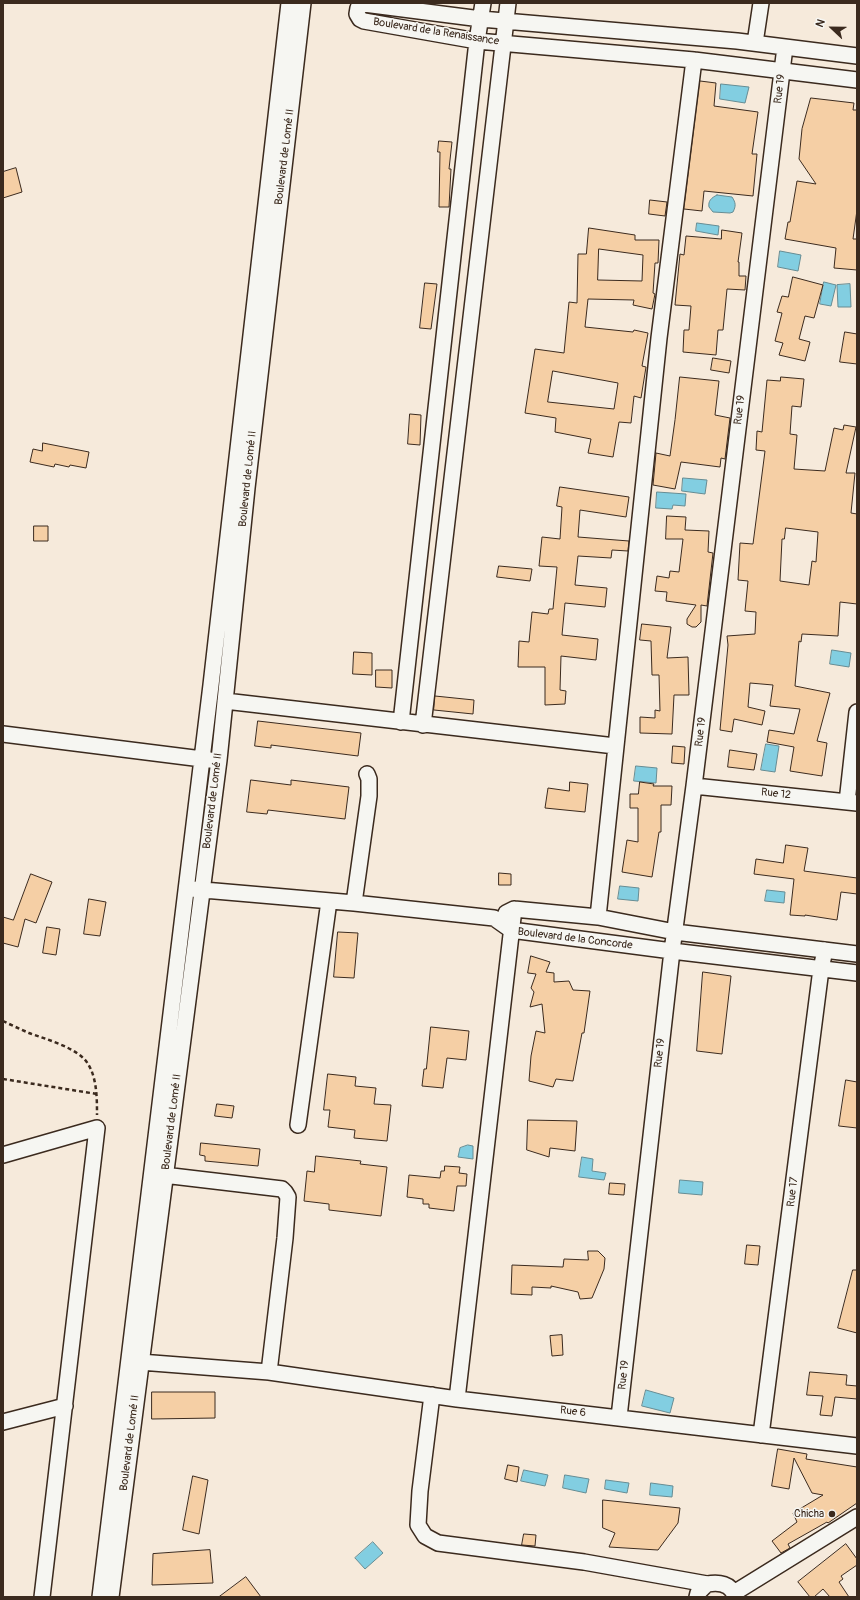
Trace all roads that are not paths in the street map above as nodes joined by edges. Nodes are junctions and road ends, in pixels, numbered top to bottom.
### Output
1 (289, 3) edge
2 (303, 3) edge
3 (483, 3) edge
4 (508, 3) edge
5 (761, 3) edge
6 (481, 19) junction
7 (506, 21) junction
8 (477, 41) junction
9 (504, 43) junction
10 (755, 43) junction
11 (785, 47) junction
12 (857, 56) edge
13 (694, 60) junction
14 (782, 70) junction
15 (857, 80) edge
16 (225, 701) junction
17 (857, 712) edge
18 (400, 722) junction
19 (423, 725) junction
20 (3, 734) edge
21 (615, 746) junction
22 (201, 759) junction
23 (219, 760) junction
24 (366, 774) dead end
25 (694, 786) junction
26 (852, 802) edge
27 (185, 888) junction
28 (202, 890) junction
29 (329, 901) junction
30 (354, 903) junction
31 (514, 909) junction
32 (598, 917) junction
33 (494, 918) junction
34 (511, 930) junction
35 (675, 932) junction
36 (825, 950) junction
37 (672, 951) junction
38 (857, 954) edge
39 (821, 969) junction
40 (857, 973) edge
41 (298, 1125) dead end
42 (3, 1155) edge
43 (159, 1174) junction
44 (140, 1362) junction
45 (268, 1372) junction
46 (432, 1395) junction
47 (457, 1399) junction
48 (65, 1406) junction
49 (619, 1417) junction
50 (3, 1422) edge
51 (761, 1435) junction
52 (857, 1446) edge
53 (857, 1517) edge
54 (707, 1584) junction
55 (734, 1595) edge
56 (42, 1597) edge
57 (100, 1597) edge
58 (111, 1597) edge
59 (697, 1597) edge

1 - 22 street, Boulevard de Lomé II
2 - 16 street, Boulevard de Lomé II
3 - 6 street
4 - 7 street
5 - 10 street
6 - 7 street, Boulevard de la Renaissance
6 - 8 street
6 - 8 street, Boulevard de la Renaissance
7 - 9 street
7 - 10 street, Boulevard de la Renaissance
8 - 9 street, Boulevard de la Renaissance
8 - 18 street
9 - 13 street, Boulevard de la Renaissance
9 - 19 street
10 - 11 street, Boulevard de la Renaissance
11 - 12 street, Boulevard de la Renaissance
11 - 14 street, Rue 19
13 - 14 street, Boulevard de la Renaissance
13 - 21 street
14 - 15 street, Boulevard de la Renaissance
14 - 25 street, Rue 19
16 - 18 street
16 - 23 street, Boulevard de Lomé II
17 - 26 street
18 - 19 street
19 - 21 street
20 - 22 street
21 - 32 street
22 - 23 street
22 - 27 street, Boulevard de Lomé II
23 - 28 street, Boulevard de Lomé II
24 - 30 street
25 - 26 street, Rue 12
25 - 35 street, Rue 19
27 - 28 street
27 - 43 street, Boulevard de Lomé II
28 - 29 street
28 - 43 street, Boulevard de Lomé II
29 - 30 street
29 - 41 street
30 - 33 street
31 - 32 street, Boulevard de la Concorde
31 - 33 street, Boulevard de la Concorde
31 - 34 street
32 - 35 street, Boulevard de la Concorde
33 - 34 street, Boulevard de la Concorde
34 - 37 street, Boulevard de la Concorde
34 - 47 street
35 - 36 street, Boulevard de la Concorde
35 - 37 street, Rue 19
36 - 38 street, Boulevard de la Concorde
36 - 39 street, Rue 17
37 - 39 street, Boulevard de la Concorde
37 - 49 street, Rue 19
39 - 40 street, Boulevard de la Concorde
39 - 51 street, Rue 17
42 - 48 street
43 - 44 street, Boulevard de Lomé II
43 - 45 street
43 - 57 street, Boulevard de Lomé II
44 - 45 street, Rue 6
44 - 58 street, Boulevard de Lomé II
45 - 46 street, Rue 6
46 - 47 street, Rue 6
46 - 54 street
47 - 49 street, Rue 6
48 - 50 street
48 - 56 street
49 - 51 street, Rue 6
51 - 52 street, Rue 6
53 - 55 street
54 - 55 street
54 - 59 street

